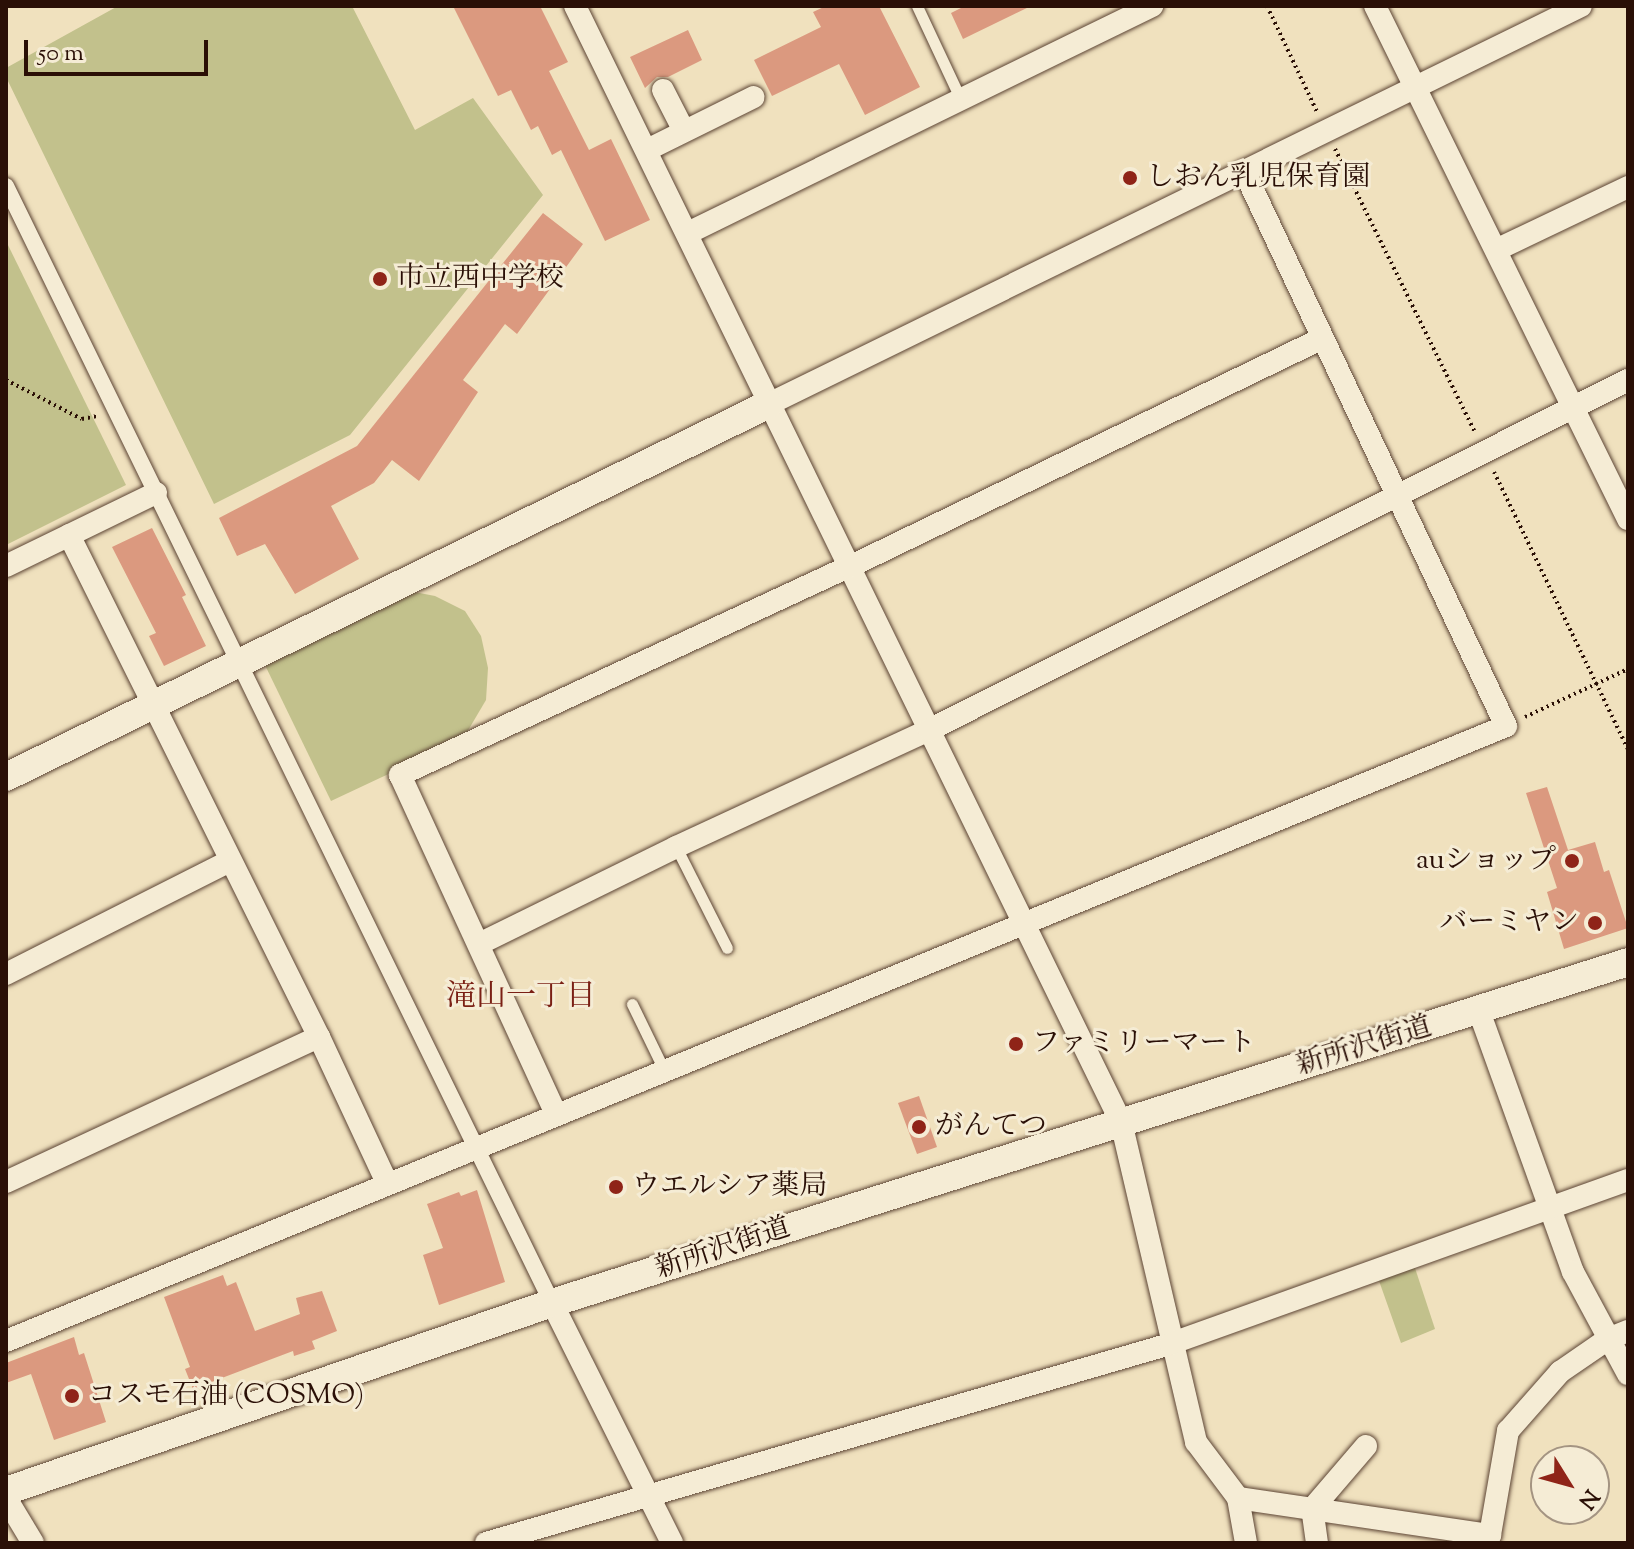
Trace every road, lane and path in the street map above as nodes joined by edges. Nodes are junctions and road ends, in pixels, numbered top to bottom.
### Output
1 (575, 6) edge
2 (917, 6) edge
3 (1152, 6) edge
4 (1267, 6) edge
5 (1375, 6) edge
6 (1581, 6) edge
7 (1415, 87) junction
8 (663, 90) dead end
9 (754, 97) dead end
10 (960, 98) junction
11 (684, 131) junction
12 (1326, 131) junction
13 (647, 150) junction
14 (1244, 171) junction
15 (6, 186) edge
16 (1628, 187) edge
17 (688, 233) junction
18 (1496, 250) junction
19 (1323, 338) junction
20 (6, 380) edge
21 (1628, 380) edge
22 (769, 404) junction
23 (1573, 407) junction
24 (116, 411) junction
25 (1484, 450) junction
26 (156, 493) junction
27 (1396, 493) junction
28 (1628, 519) edge
29 (69, 535) junction
30 (6, 566) edge
31 (849, 567) junction
32 (238, 664) junction
33 (1628, 669) edge
34 (1596, 684) junction
35 (154, 706) junction
36 (1506, 726) junction
37 (929, 730) junction
38 (1628, 749) edge
39 (6, 777) edge
40 (676, 847) junction
41 (230, 861) junction
42 (1022, 926) junction
43 (479, 944) junction
44 (727, 948) dead end
45 (1628, 962) edge
46 (6, 974) edge
47 (632, 1004) dead end
48 (1479, 1011) junction
49 (319, 1037) junction
50 (664, 1070) junction
51 (556, 1114) junction
52 (1121, 1122) junction
53 (475, 1147) junction
54 (1628, 1180) edge
55 (6, 1182) edge
56 (387, 1183) junction
57 (1548, 1210) junction
58 (552, 1303) junction
59 (1618, 1335) edge
60 (6, 1341) edge
61 (1170, 1344) junction
62 (1628, 1374) edge
63 (1366, 1446) dead end
64 (6, 1491) edge
65 (647, 1496) junction
66 (6, 1498) edge
67 (1238, 1498) junction
68 (1312, 1509) junction
69 (33, 1543) edge
70 (486, 1543) edge
71 (672, 1543) edge
72 (1246, 1543) edge
73 (1317, 1543) edge

1 - 13 street
2 - 10 lane
3 - 10 street
4 - 12 path
5 - 7 street
6 - 7 street
7 - 12 street
7 - 18 street
8 - 11 street
9 - 11 street
10 - 17 street
11 - 13 street
12 - 14 street
12 - 25 path
13 - 17 street
14 - 19 street
14 - 22 street
15 - 24 street
16 - 18 street
17 - 22 street
18 - 23 street
19 - 27 street
19 - 31 street
20 - 24 path
21 - 23 street
22 - 31 street
22 - 32 street
23 - 25 street
23 - 28 street
24 - 26 street
25 - 27 street
25 - 34 path
26 - 29 street
26 - 32 street
27 - 36 street
27 - 37 street
29 - 30 street
29 - 35 street
31 - 37 street
31 - 43 street
32 - 35 street
32 - 53 street
33 - 34 path
34 - 36 path
34 - 38 path
35 - 39 street
35 - 41 street
36 - 42 street
37 - 40 street
37 - 42 street
40 - 43 street
40 - 44 lane
41 - 46 street
41 - 49 street
42 - 50 street
42 - 52 street
43 - 51 street
45 - 48 street, 新所沢街道
47 - 50 lane
48 - 52 street, 新所沢街道
48 - 57 street
49 - 55 street
49 - 56 street
50 - 51 street
51 - 53 street
52 - 58 street, 新所沢街道
52 - 61 street
53 - 56 street
53 - 58 street
54 - 57 street
56 - 60 street
57 - 59 street
57 - 61 street
58 - 64 street, 新所沢街道
58 - 65 street
59 - 62 street
59 - 68 street
61 - 65 street
61 - 67 street
63 - 68 street
65 - 70 street
65 - 71 street
66 - 69 street
67 - 68 street
67 - 72 street
68 - 73 street

